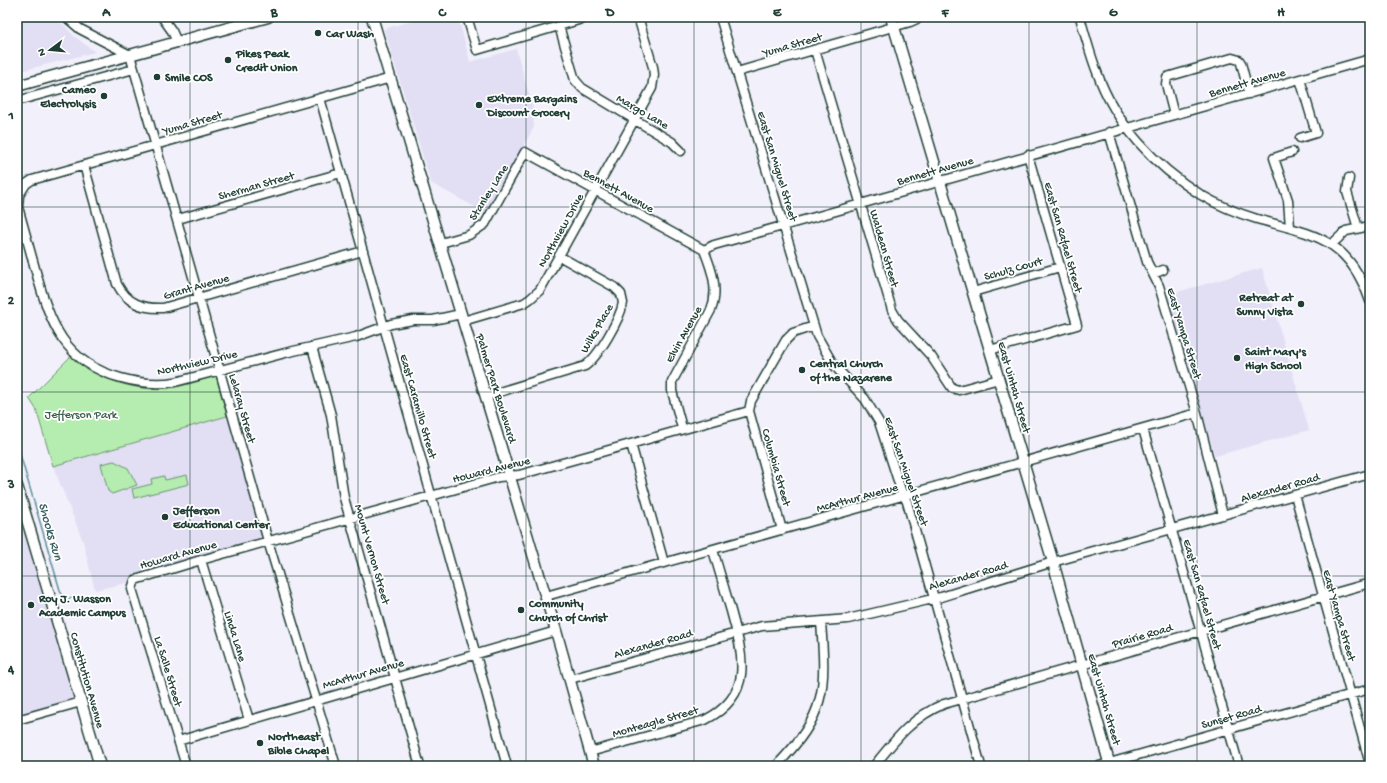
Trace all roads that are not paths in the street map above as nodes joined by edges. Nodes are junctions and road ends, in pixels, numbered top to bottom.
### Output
1 (66, 17) edge
2 (162, 17) edge
3 (268, 17) edge
4 (372, 17) edge
5 (467, 17) edge
6 (588, 17) edge
7 (638, 17) edge
8 (720, 17) edge
9 (921, 17) edge
10 (1080, 17) edge
11 (893, 22) edge
12 (559, 26) junction
13 (177, 42) junction
14 (815, 50) junction
15 (130, 55) junction
16 (1370, 59) edge
17 (134, 69) junction
18 (737, 72) junction
19 (390, 78) junction
20 (1300, 79) junction
21 (17, 86) edge
22 (1249, 94) junction
23 (320, 98) junction
24 (17, 102) edge
25 (1174, 115) junction
26 (635, 121) junction
27 (1126, 128) junction
28 (1109, 132) junction
29 (1300, 138) dead end
30 (156, 145) junction
31 (681, 151) dead end
32 (525, 152) joint
33 (1292, 152) dead end
34 (1028, 156) junction
35 (84, 165) junction
36 (341, 173) junction
37 (1349, 178) dead end
38 (940, 181) junction
39 (595, 190) junction
40 (860, 204) junction
41 (18, 207) edge
42 (178, 219) junction
43 (783, 225) junction
44 (1370, 226) edge
45 (1290, 227) junction
46 (1358, 228) junction
47 (441, 243) junction
48 (1331, 245) junction
49 (704, 250) junction
50 (363, 251) junction
51 (559, 256) junction
52 (1060, 267) junction
53 (1163, 270) dead end
54 (1153, 274) junction
55 (973, 292) junction
56 (200, 297) junction
57 (1370, 301) edge
58 (462, 317) junction
59 (814, 326) junction
60 (384, 327) junction
61 (312, 347) junction
62 (990, 350) junction
63 (219, 370) junction
64 (999, 379) junction
65 (486, 396) junction
66 (749, 411) junction
67 (1197, 413) junction
68 (682, 428) junction
69 (1144, 429) junction
70 (631, 444) junction
71 (1023, 462) junction
72 (1370, 474) edge
73 (509, 476) junction
74 (17, 486) edge
75 (1294, 495) junction
76 (432, 496) junction
77 (904, 496) junction
78 (1223, 516) junction
79 (351, 518) junction
80 (1172, 529) junction
81 (782, 530) junction
82 (268, 541) junction
83 (713, 550) junction
84 (201, 560) junction
85 (1053, 562) junction
86 (664, 563) junction
87 (133, 582) joint
88 (1370, 583) edge
89 (546, 596) junction
90 (1323, 596) junction
91 (933, 598) junction
92 (821, 622) junction
93 (556, 631) junction
94 (1201, 631) junction
95 (737, 632) junction
96 (476, 653) junction
97 (1082, 664) junction
98 (395, 677) junction
99 (570, 680) junction
100 (1370, 689) edge
101 (1350, 695) junction
102 (962, 698) junction
103 (317, 699) junction
104 (81, 702) junction
105 (17, 720) edge
106 (249, 720) junction
107 (1228, 729) junction
108 (178, 741) junction
109 (590, 752) junction
110 (1370, 764) edge
111 (1109, 765) edge
112 (100, 766) edge
113 (186, 766) edge
114 (336, 766) edge
115 (420, 766) edge
116 (507, 766) edge
117 (594, 766) edge
118 (776, 766) edge
119 (874, 766) edge
120 (981, 766) edge
121 (1099, 766) edge
122 (1239, 766) edge

1 - 15 street
2 - 13 street
3 - 13 main road
4 - 19 main road, Palmer Park Boulevard
5 - 12 street
6 - 12 street
7 - 26 street, Northview Drive
8 - 18 street, East San Miguel Street
9 - 11 street, Yuma Street
10 - 27 street
11 - 14 street, Yuma Street
11 - 38 main road, East Uintah Street
12 - 26 street, Margo Lane
13 - 15 main road
14 - 18 street, Yuma Street
14 - 40 street, Waldean Street
15 - 17 street, Lelaray Street
15 - 21 main road
16 - 20 street, Bennett Avenue
17 - 24 street
17 - 30 street, Lelaray Street
18 - 43 street, East San Miguel Street
19 - 23 street, Yuma Street
19 - 47 main road, Palmer Park Boulevard
20 - 22 street, Bennett Avenue
20 - 29 street
22 - 25 street, Bennett Avenue
22 - 25 street
23 - 30 street, Yuma Street
23 - 36 street, East Caramillo Street
25 - 27 street, Bennett Avenue
26 - 31 street, Margo Lane
26 - 39 street, Northview Drive
27 - 28 street, Bennett Avenue
27 - 45 street
28 - 34 street, Bennett Avenue
28 - 54 street, East Yampa Street
30 - 35 street, Yuma Street
30 - 42 street, Lelaray Street
32 - 39 street, Bennett Avenue
32 - 47 street, Stanley Lane
33 - 45 street
34 - 38 street, Bennett Avenue
34 - 52 street, East San Rafael Street
35 - 41 street, Yuma Street
35 - 56 street, Grant Avenue
36 - 42 street, Sherman Street
36 - 50 street, East Caramillo Street
37 - 46 street
38 - 40 street, Bennett Avenue
38 - 55 main road, East Uintah Street
39 - 49 street, Bennett Avenue
39 - 51 street, Northview Drive
40 - 43 street, Bennett Avenue
40 - 64 street, Waldean Street
41 - 63 street, Northview Drive
42 - 56 street, Lelaray Street
43 - 49 street, Bennett Avenue
43 - 59 street, East San Miguel Street
44 - 46 street
45 - 48 street
46 - 48 street
47 - 58 main road, Palmer Park Boulevard
48 - 57 street
49 - 68 street, Elvin Avenue
50 - 56 street, Grant Avenue
50 - 60 street, East Caramillo Street
51 - 58 street, Northview Drive
51 - 65 street, Wilks Place
52 - 55 street, Schulz Court
52 - 62 street, East San Rafael Street
53 - 54 street
54 - 67 street, East Yampa Street
55 - 62 main road, East Uintah Street
56 - 63 street, Lelaray Street
58 - 60 street, Northview Drive
58 - 65 main road, Palmer Park Boulevard
59 - 66 street
59 - 77 street, East San Miguel Street
60 - 61 street, Northview Drive
60 - 76 street, East Caramillo Street
61 - 63 street, Northview Drive
61 - 79 street, Mount Vernon Street
62 - 64 main road, East Uintah Street
63 - 82 street, Lelaray Street
64 - 71 main road, East Uintah Street
65 - 73 main road, Palmer Park Boulevard
66 - 68 street, Howard Avenue
66 - 81 street, Columbia Street
67 - 69 street, McArthur Avenue
67 - 78 street, East Yampa Street
68 - 70 street, Howard Avenue
69 - 71 street, McArthur Avenue
69 - 80 street, East San Rafael Street
70 - 73 street, Howard Avenue
70 - 86 street
71 - 77 street, McArthur Avenue
71 - 85 main road, East Uintah Street
72 - 75 street, Alexander Road
73 - 76 street, Howard Avenue
73 - 89 main road, Palmer Park Boulevard
74 - 104 main road, Constitution Avenue
75 - 78 street, Alexander Road
75 - 90 street, East Yampa Street
76 - 79 street, Howard Avenue
76 - 96 street, East Caramillo Street
77 - 81 street, McArthur Avenue
77 - 91 street, East San Miguel Street
78 - 80 street, Alexander Road
79 - 82 street, Howard Avenue
79 - 98 street, Mount Vernon Street
80 - 85 street, Alexander Road
80 - 94 street, East San Rafael Street
81 - 83 street, McArthur Avenue
82 - 84 street, Howard Avenue
82 - 103 street, Lelaray Street
83 - 86 street, McArthur Avenue
83 - 95 street, Monteagle Street
84 - 87 street, Howard Avenue
84 - 106 street, Linda Lane
85 - 91 street, Alexander Road
85 - 97 main road, East Uintah Street
86 - 89 street, McArthur Avenue
87 - 108 street, La Salle Street
88 - 90 street, Prairie Road
89 - 93 main road, Palmer Park Boulevard
90 - 94 street, Prairie Road
90 - 101 street, East Yampa Street
91 - 92 street, Alexander Road
91 - 102 street, East San Miguel Street
92 - 95 street, Alexander Road
92 - 118 street
93 - 96 street, McArthur Avenue
93 - 99 main road, Palmer Park Boulevard
94 - 97 street, Prairie Road
94 - 107 street, East San Rafael Street
95 - 99 street, Alexander Road
95 - 109 street, Monteagle Street
96 - 98 street, McArthur Avenue
96 - 116 street, East Caramillo Street
97 - 102 street, Prairie Road
97 - 111 main road, East Uintah Street
98 - 103 street, McArthur Avenue
98 - 115 street, Mount Vernon Street
99 - 109 main road, Palmer Park Boulevard
100 - 101 street, Sunset Road
101 - 107 street, Sunset Road
101 - 110 street, East Yampa Street
102 - 119 street, Prairie Road
102 - 120 street, East San Miguel Street
103 - 106 street, McArthur Avenue
103 - 114 street, Lelaray Street
104 - 105 street
104 - 112 main road, Constitution Avenue
106 - 108 street, McArthur Avenue
107 - 111 street, Sunset Road
107 - 122 street, East San Rafael Street
108 - 113 street, La Salle Street
109 - 117 main road, Palmer Park Boulevard
111 - 121 street, Sunset Road

